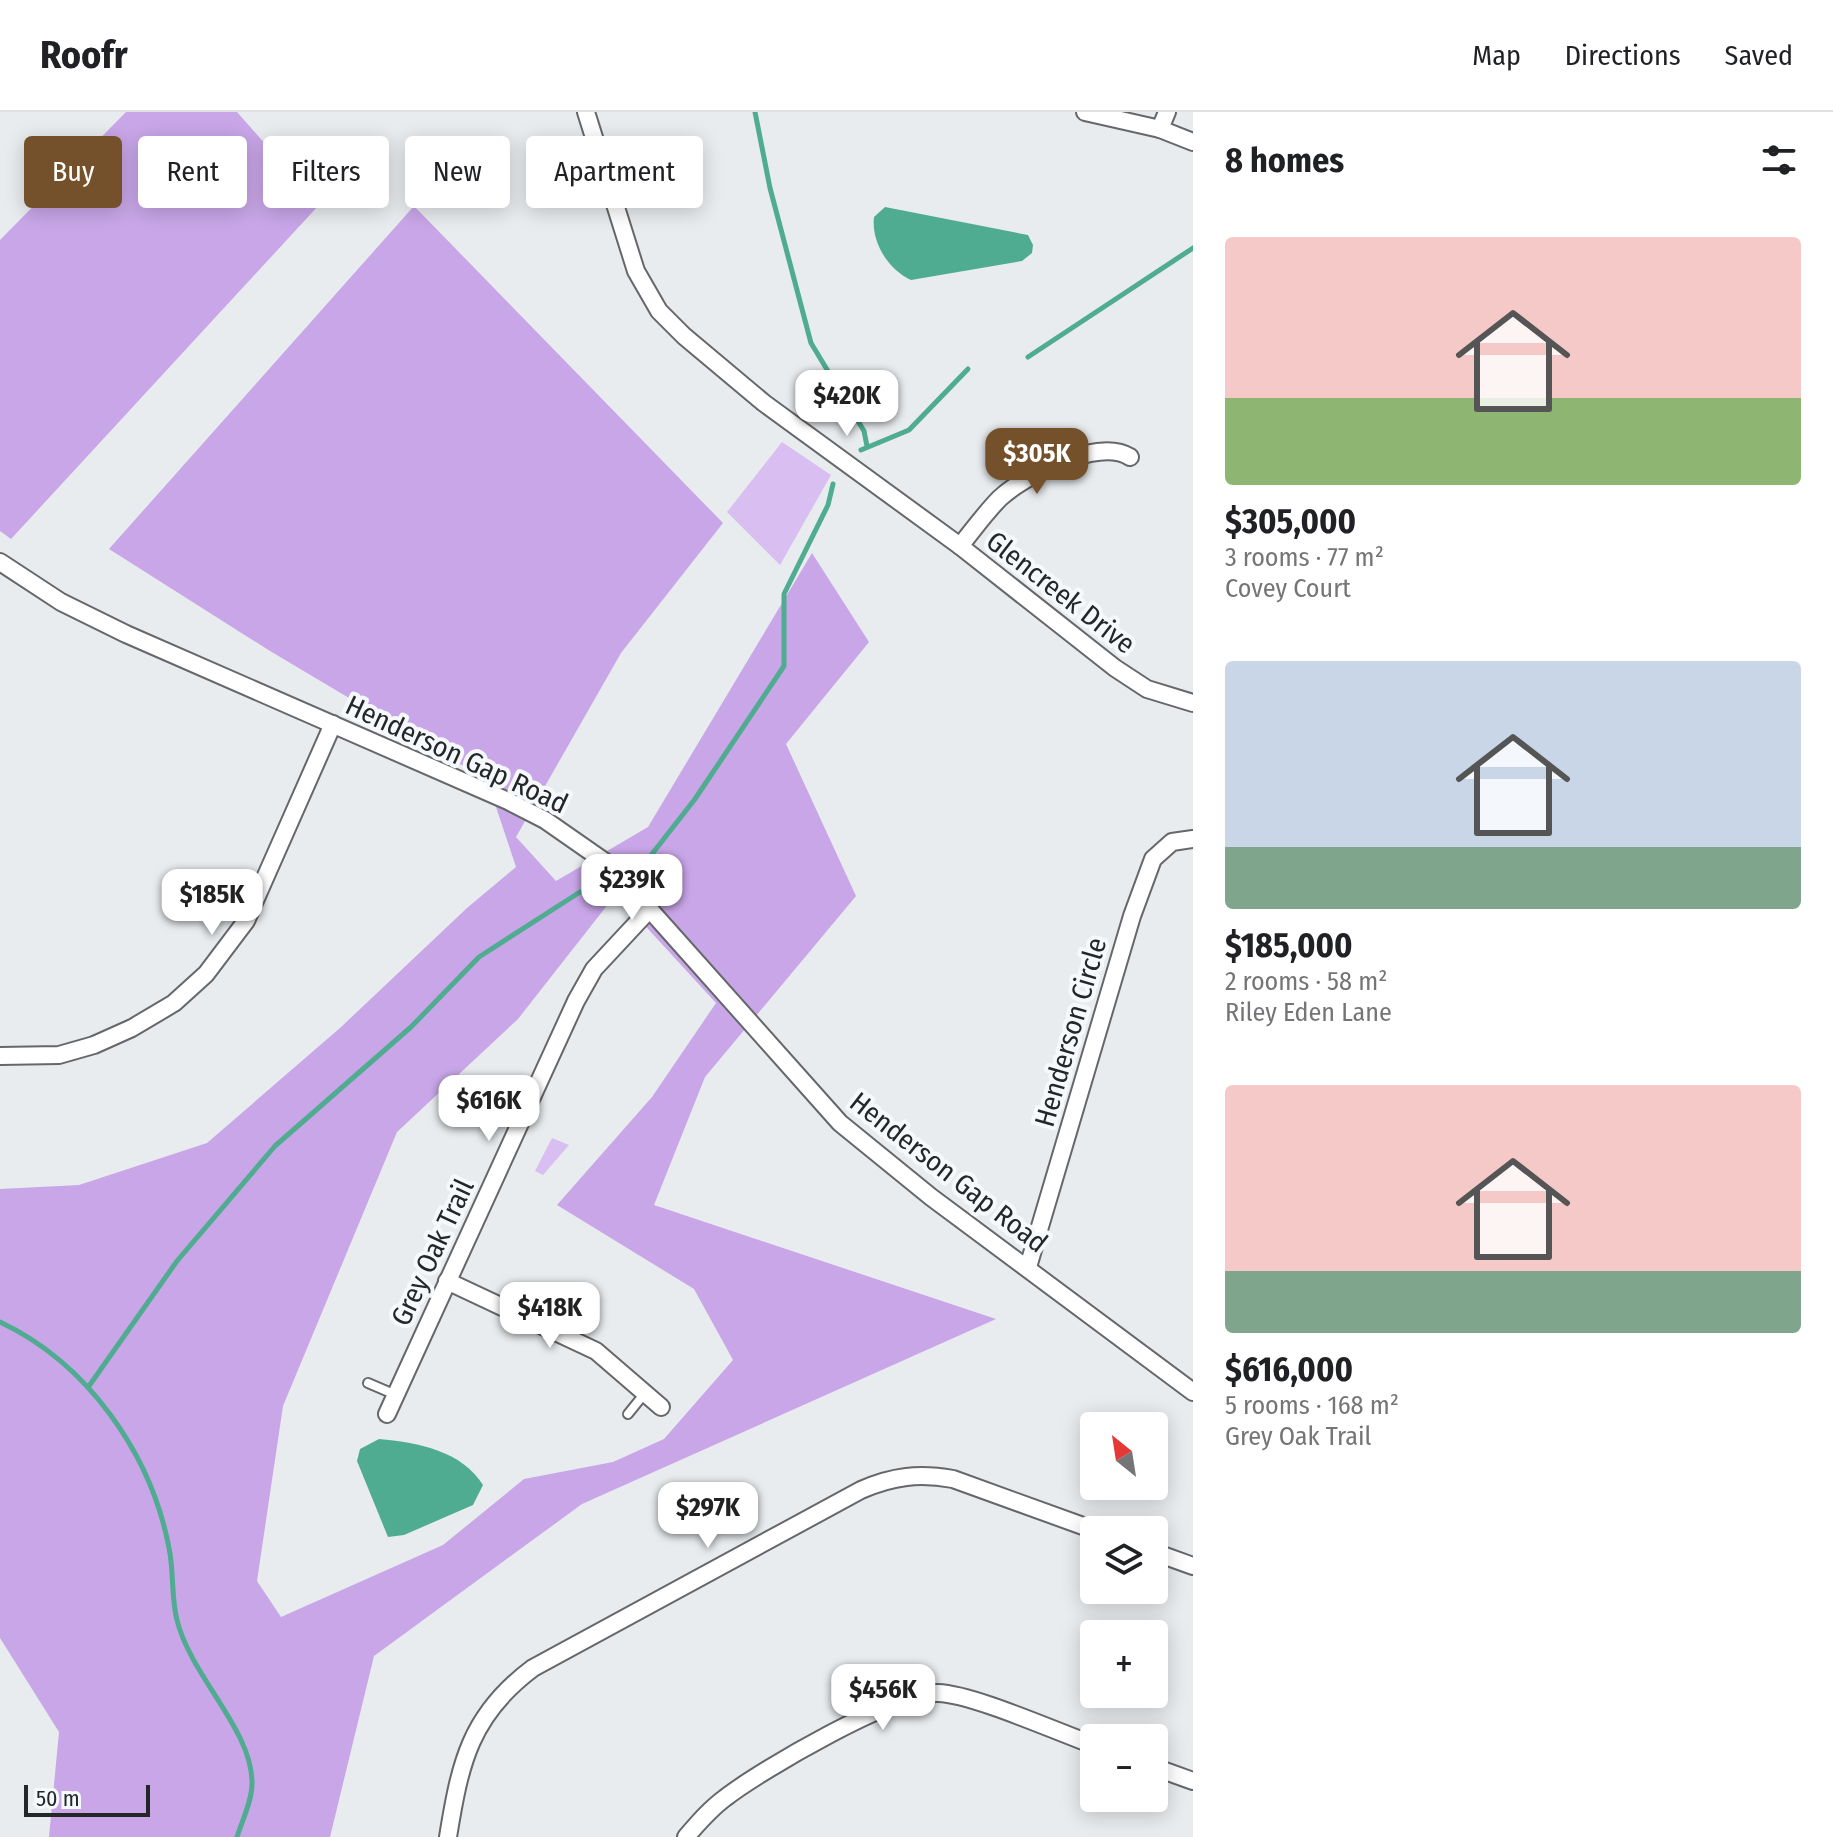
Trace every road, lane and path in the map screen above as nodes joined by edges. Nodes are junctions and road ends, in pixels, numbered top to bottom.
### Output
1 (586, 112) edge
2 (1085, 112) edge
3 (1167, 112) edge
4 (1160, 129) junction
5 (1193, 142) edge
6 (1130, 457) dead end
7 (960, 546) junction
8 (0, 562) edge
9 (1193, 703) edge
10 (333, 724) junction
11 (1193, 839) edge
12 (649, 910) junction
13 (0, 1056) edge
14 (1028, 1267) junction
15 (447, 1281) junction
16 (368, 1383) dead end
17 (1193, 1392) edge
18 (645, 1393) junction
19 (396, 1395) junction
20 (661, 1407) dead end
21 (387, 1414) dead end
22 (628, 1414) dead end
23 (1080, 1525) edge
24 (1168, 1557) edge
25 (1193, 1566) edge
26 (1080, 1740) edge
27 (1168, 1772) edge
28 (1193, 1781) edge
29 (448, 1837) edge
30 (686, 1837) edge

1 - 7 street, Glencreek Drive
2 - 4 street
3 - 4 street
4 - 5 street
6 - 7 street
7 - 9 street, Glencreek Drive
8 - 10 street, Henderson Gap Road
10 - 12 street, Henderson Gap Road
10 - 13 street
11 - 14 street, Henderson Circle
12 - 14 street, Henderson Gap Road
12 - 15 street, Grey Oak Trail
14 - 17 street, Henderson Gap Road
15 - 18 street
15 - 19 street, Grey Oak Trail
16 - 19 lane
18 - 20 street
18 - 22 lane
19 - 21 street, Grey Oak Trail
23 - 29 street
24 - 25 street
26 - 30 street
27 - 28 street

